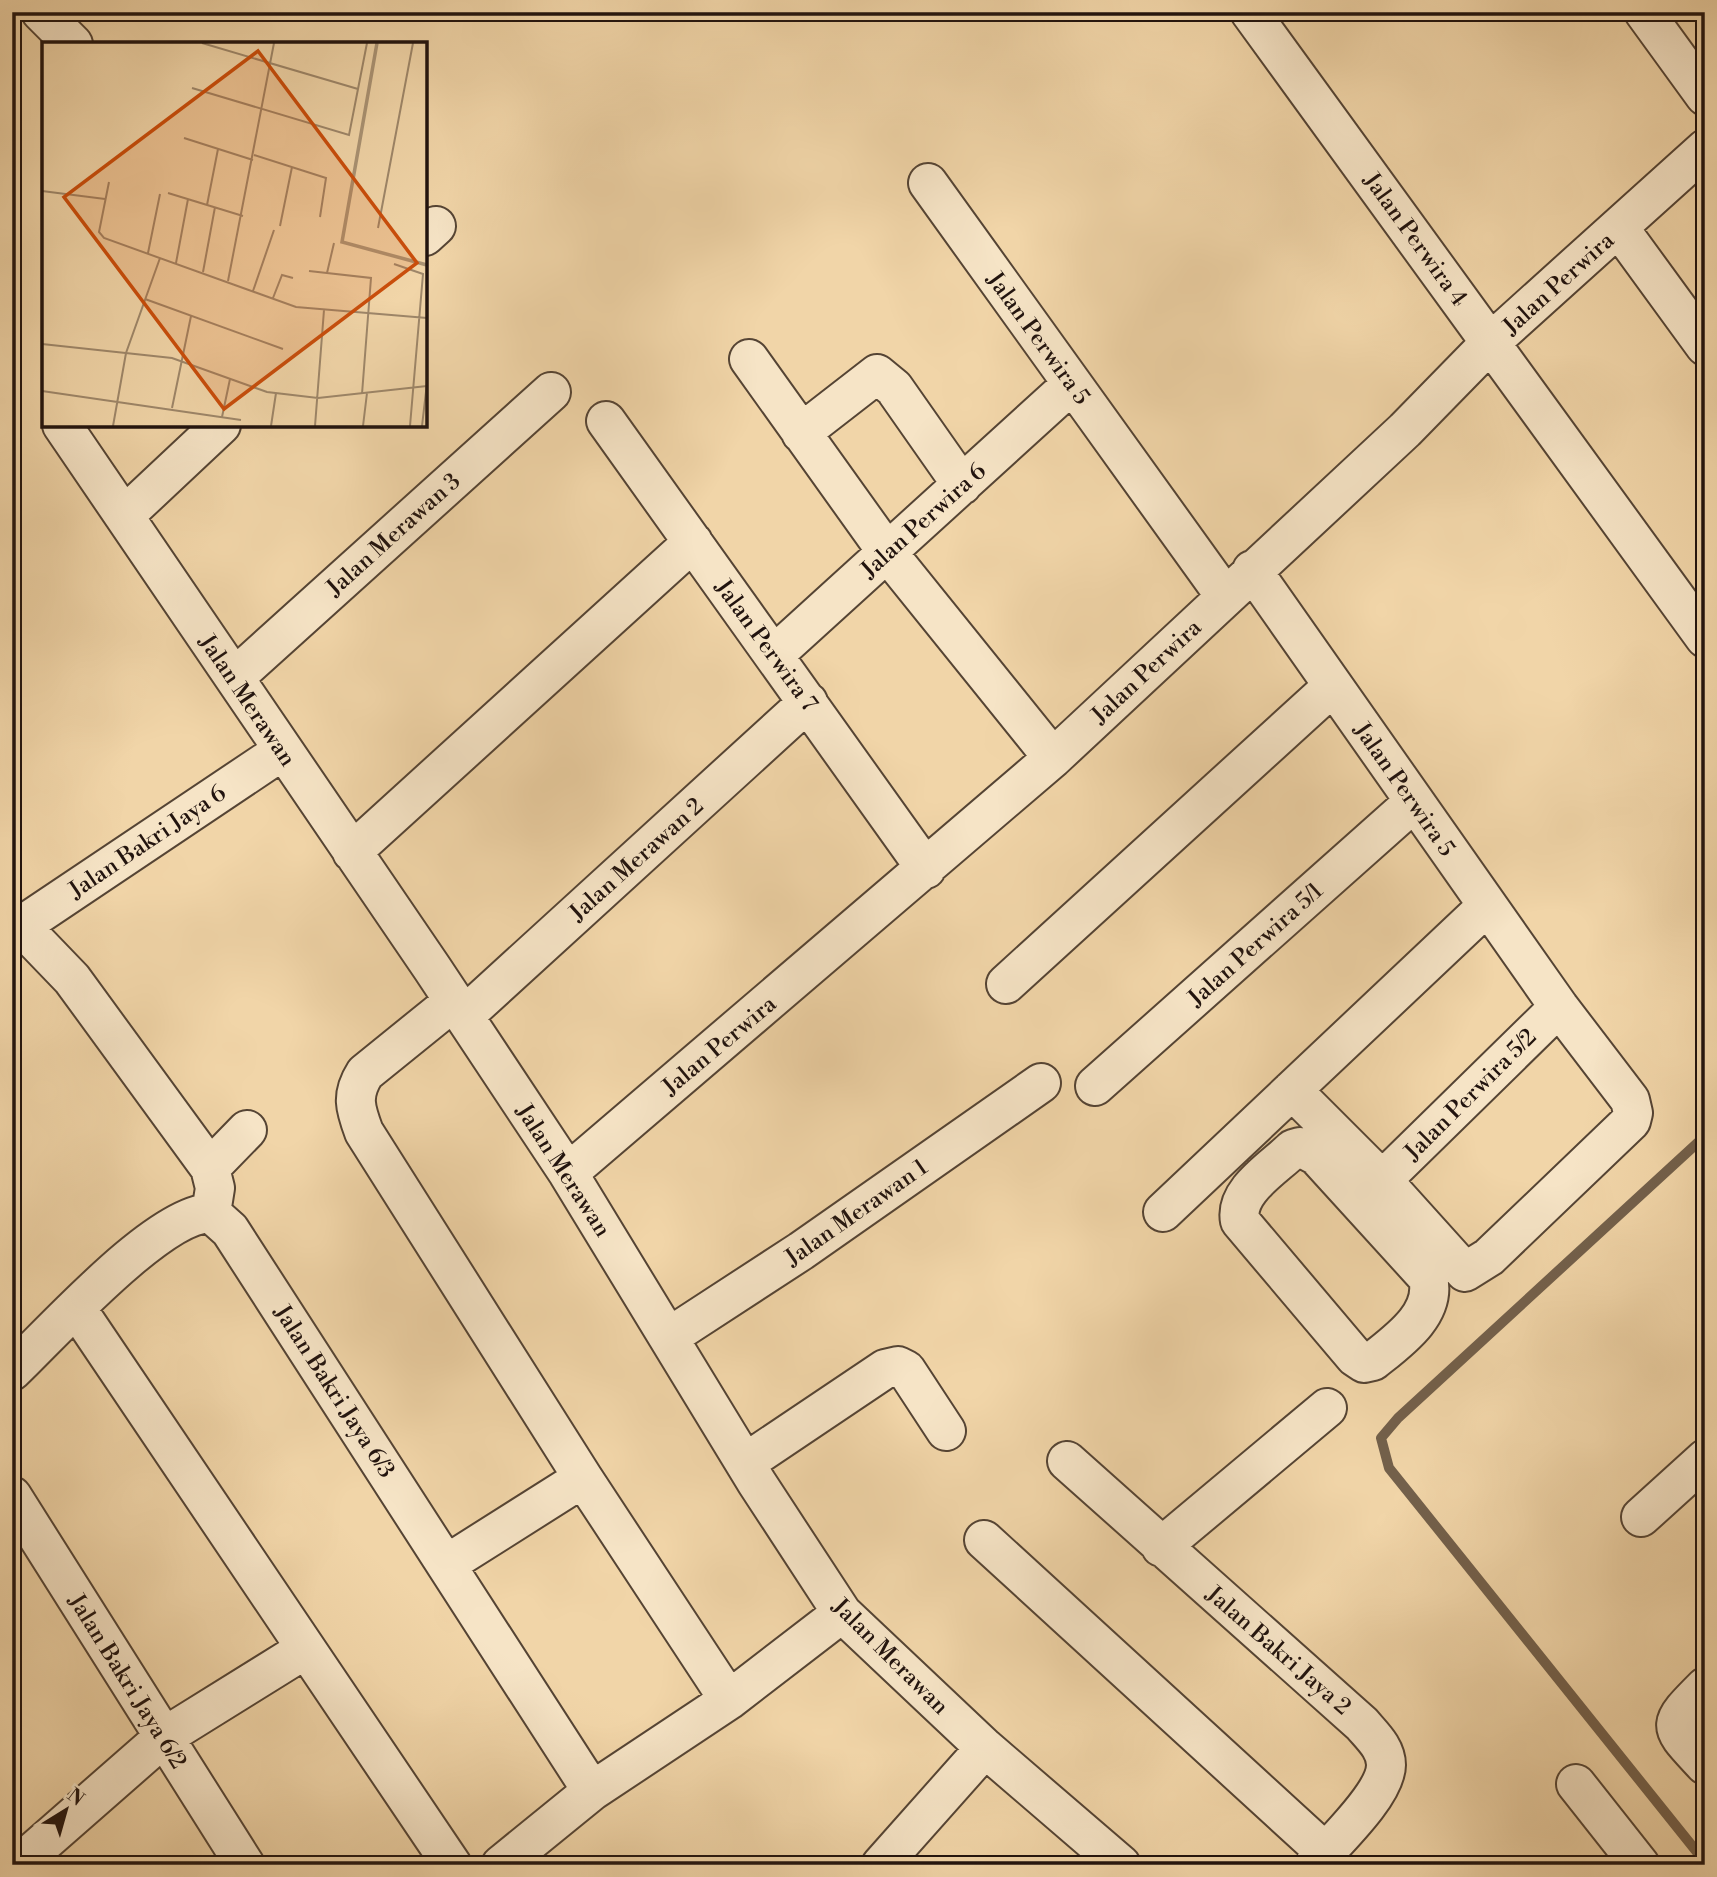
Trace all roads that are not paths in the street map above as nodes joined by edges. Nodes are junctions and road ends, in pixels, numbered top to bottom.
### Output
1 (41, 12) edge
2 (1250, 12) edge
3 (1644, 12) edge
4 (71, 42) edge
5 (1705, 96) edge
6 (1705, 149) edge
7 (928, 183) dead end
8 (1619, 229) junction
9 (1492, 342) junction
10 (1705, 346) edge
11 (749, 359) dead end
12 (1072, 384) junction
13 (551, 392) dead end
14 (607, 421) dead end
15 (63, 427) edge
16 (219, 427) edge
17 (801, 433) junction
18 (961, 485) junction
19 (124, 516) junction
20 (693, 542) junction
21 (887, 552) junction
22 (1252, 570) junction
23 (1225, 596) junction
24 (1705, 638) edge
25 (774, 655) junction
26 (235, 677) junction
27 (1333, 686) junction
28 (807, 702) junction
29 (282, 751) junction
30 (1053, 758) junction
31 (1414, 802) junction
32 (352, 852) junction
33 (926, 869) junction
34 (1488, 906) junction
35 (17, 929) edge
36 (1006, 984) dead end
37 (1559, 1007) junction
38 (459, 1009) junction
39 (1041, 1083) dead end
40 (1095, 1086) dead end
41 (1292, 1090) junction
42 (247, 1130) dead end
43 (210, 1168) junction
44 (568, 1173) junction
45 (1372, 1191) junction
46 (1163, 1212) dead end
47 (211, 1213) junction
48 (77, 1309) junction
49 (668, 1337) junction
50 (12, 1371) edge
51 (1327, 1408) dead end
52 (946, 1431) dead end
53 (1705, 1460) edge
54 (1067, 1461) dead end
55 (745, 1463) junction
56 (583, 1478) junction
57 (12, 1496) edge
58 (1641, 1517) dead end
59 (984, 1540) dead end
60 (1161, 1547) junction
61 (447, 1564) junction
62 (842, 1613) junction
63 (304, 1650) junction
64 (1705, 1687) edge
65 (729, 1700) junction
66 (164, 1737) junction
67 (985, 1748) junction
68 (1705, 1765) edge
69 (1576, 1784) dead end
70 (592, 1791) junction
71 (1320, 1858) edge
72 (1119, 1864) edge
73 (18, 1865) edge
74 (246, 1865) edge
75 (452, 1865) edge
76 (501, 1865) edge
77 (881, 1865) edge
78 (1640, 1865) edge

1 - 4 street
2 - 9 street, Jalan Perwira 4
3 - 5 street
6 - 8 street, Jalan Perwira
7 - 12 street, Jalan Perwira 5
8 - 9 street, Jalan Perwira
8 - 10 street
9 - 22 street, Jalan Perwira
9 - 24 street, Jalan Perwira 4
11 - 17 street
12 - 18 street, Jalan Perwira 6
12 - 23 street, Jalan Perwira 5
13 - 26 street, Jalan Merawan 3
14 - 20 street, Jalan Perwira 7
15 - 19 street, Jalan Merawan
16 - 19 street
17 - 18 street
17 - 21 street
18 - 21 street, Jalan Perwira 6
19 - 26 street, Jalan Merawan
20 - 25 street, Jalan Perwira 7
20 - 32 street
21 - 25 street, Jalan Perwira 6
21 - 30 street
22 - 23 street, Jalan Perwira
22 - 27 street, Jalan Perwira 5
23 - 30 street, Jalan Perwira
25 - 28 street, Jalan Perwira 7
26 - 29 street, Jalan Merawan
27 - 31 street, Jalan Perwira 5
27 - 36 street
28 - 33 street, Jalan Perwira 7
28 - 38 street, Jalan Merawan 2
29 - 32 street, Jalan Merawan
29 - 35 street, Jalan Bakri Jaya 6
30 - 33 street, Jalan Perwira
31 - 34 street, Jalan Perwira 5
31 - 40 street, Jalan Perwira 5/1
32 - 38 street, Jalan Merawan
33 - 44 street, Jalan Perwira
34 - 37 street, Jalan Perwira 5
34 - 41 street
35 - 43 street
37 - 45 street, Jalan Perwira 5/2
37 - 45 street, Jalan Perwira 5
38 - 44 street, Jalan Merawan
38 - 56 street, Jalan Merawan 2
39 - 49 street, Jalan Merawan 1
41 - 45 street
41 - 46 street
42 - 43 street
43 - 47 street
44 - 49 street, Jalan Merawan
45 - 45 street
47 - 48 street
47 - 61 street, Jalan Bakri Jaya 6/3
48 - 50 street
48 - 63 street
49 - 55 street, Jalan Merawan
51 - 60 street
52 - 55 street
53 - 58 street
54 - 60 street, Jalan Bakri Jaya 2
55 - 62 street, Jalan Merawan
56 - 61 street
56 - 65 street, Jalan Merawan 2
57 - 66 street, Jalan Bakri Jaya 6/2
59 - 71 street
60 - 71 street, Jalan Bakri Jaya 2
61 - 70 street, Jalan Bakri Jaya 6/3
62 - 65 street
62 - 67 street, Jalan Merawan
63 - 66 street
63 - 75 street
64 - 68 street
65 - 70 street
66 - 73 street
66 - 74 street, Jalan Bakri Jaya 6/2
67 - 72 street, Jalan Merawan
67 - 77 street
69 - 78 street
70 - 76 street

